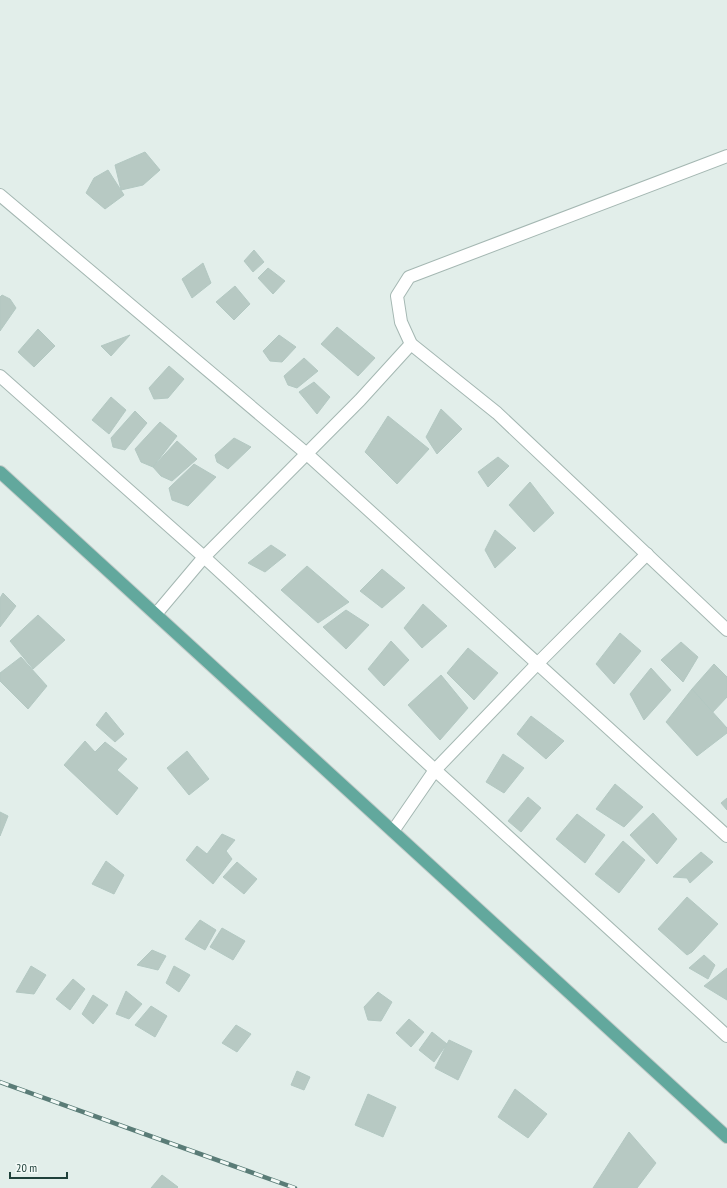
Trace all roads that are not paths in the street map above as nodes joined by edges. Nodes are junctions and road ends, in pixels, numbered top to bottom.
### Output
1 (727, 156) edge
2 (0, 196) edge
3 (411, 344) junction
4 (0, 376) edge
5 (306, 454) junction
6 (0, 472) edge
7 (647, 554) junction
8 (204, 557) junction
9 (156, 614) junction
10 (727, 630) edge
11 (537, 664) junction
12 (435, 770) junction
13 (393, 831) junction
14 (727, 836) edge
15 (727, 1036) edge
16 (727, 1137) edge

1 - 3 street
2 - 5 street
3 - 5 street
3 - 7 street
4 - 8 street
5 - 8 street
5 - 11 street
6 - 9 main road
7 - 10 street
7 - 11 street
8 - 9 street
8 - 12 street
9 - 13 main road
11 - 12 street
11 - 14 street
12 - 13 street
12 - 15 street
13 - 16 main road

